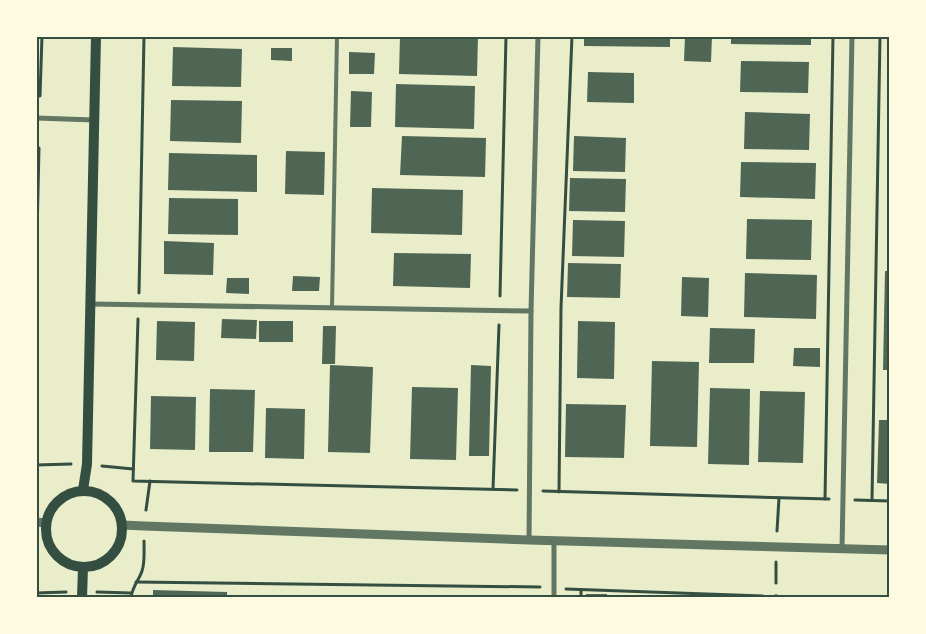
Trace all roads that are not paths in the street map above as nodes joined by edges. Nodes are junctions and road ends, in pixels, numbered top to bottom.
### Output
1 (96, 36) edge
2 (337, 36) edge
3 (538, 36) edge
4 (852, 36) edge
5 (36, 118) edge
6 (94, 120) junction
7 (90, 304) junction
8 (332, 308) junction
9 (531, 311) junction
10 (83, 490) junction
11 (41, 523) edge
12 (123, 525) junction
13 (528, 540) junction
14 (554, 540) junction
15 (842, 549) junction
16 (890, 550) edge
17 (83, 567) junction
18 (82, 598) edge
19 (554, 598) edge

1 - 6 main road
2 - 8 lane
3 - 9 street
4 - 15 street
5 - 6 street
6 - 7 main road
7 - 8 street
7 - 10 main road
8 - 9 street
9 - 13 street
10 - 11 main road
10 - 12 main road
11 - 17 main road
12 - 13 street
12 - 17 main road
13 - 14 street
14 - 15 street
14 - 19 street
15 - 16 street
17 - 18 main road

